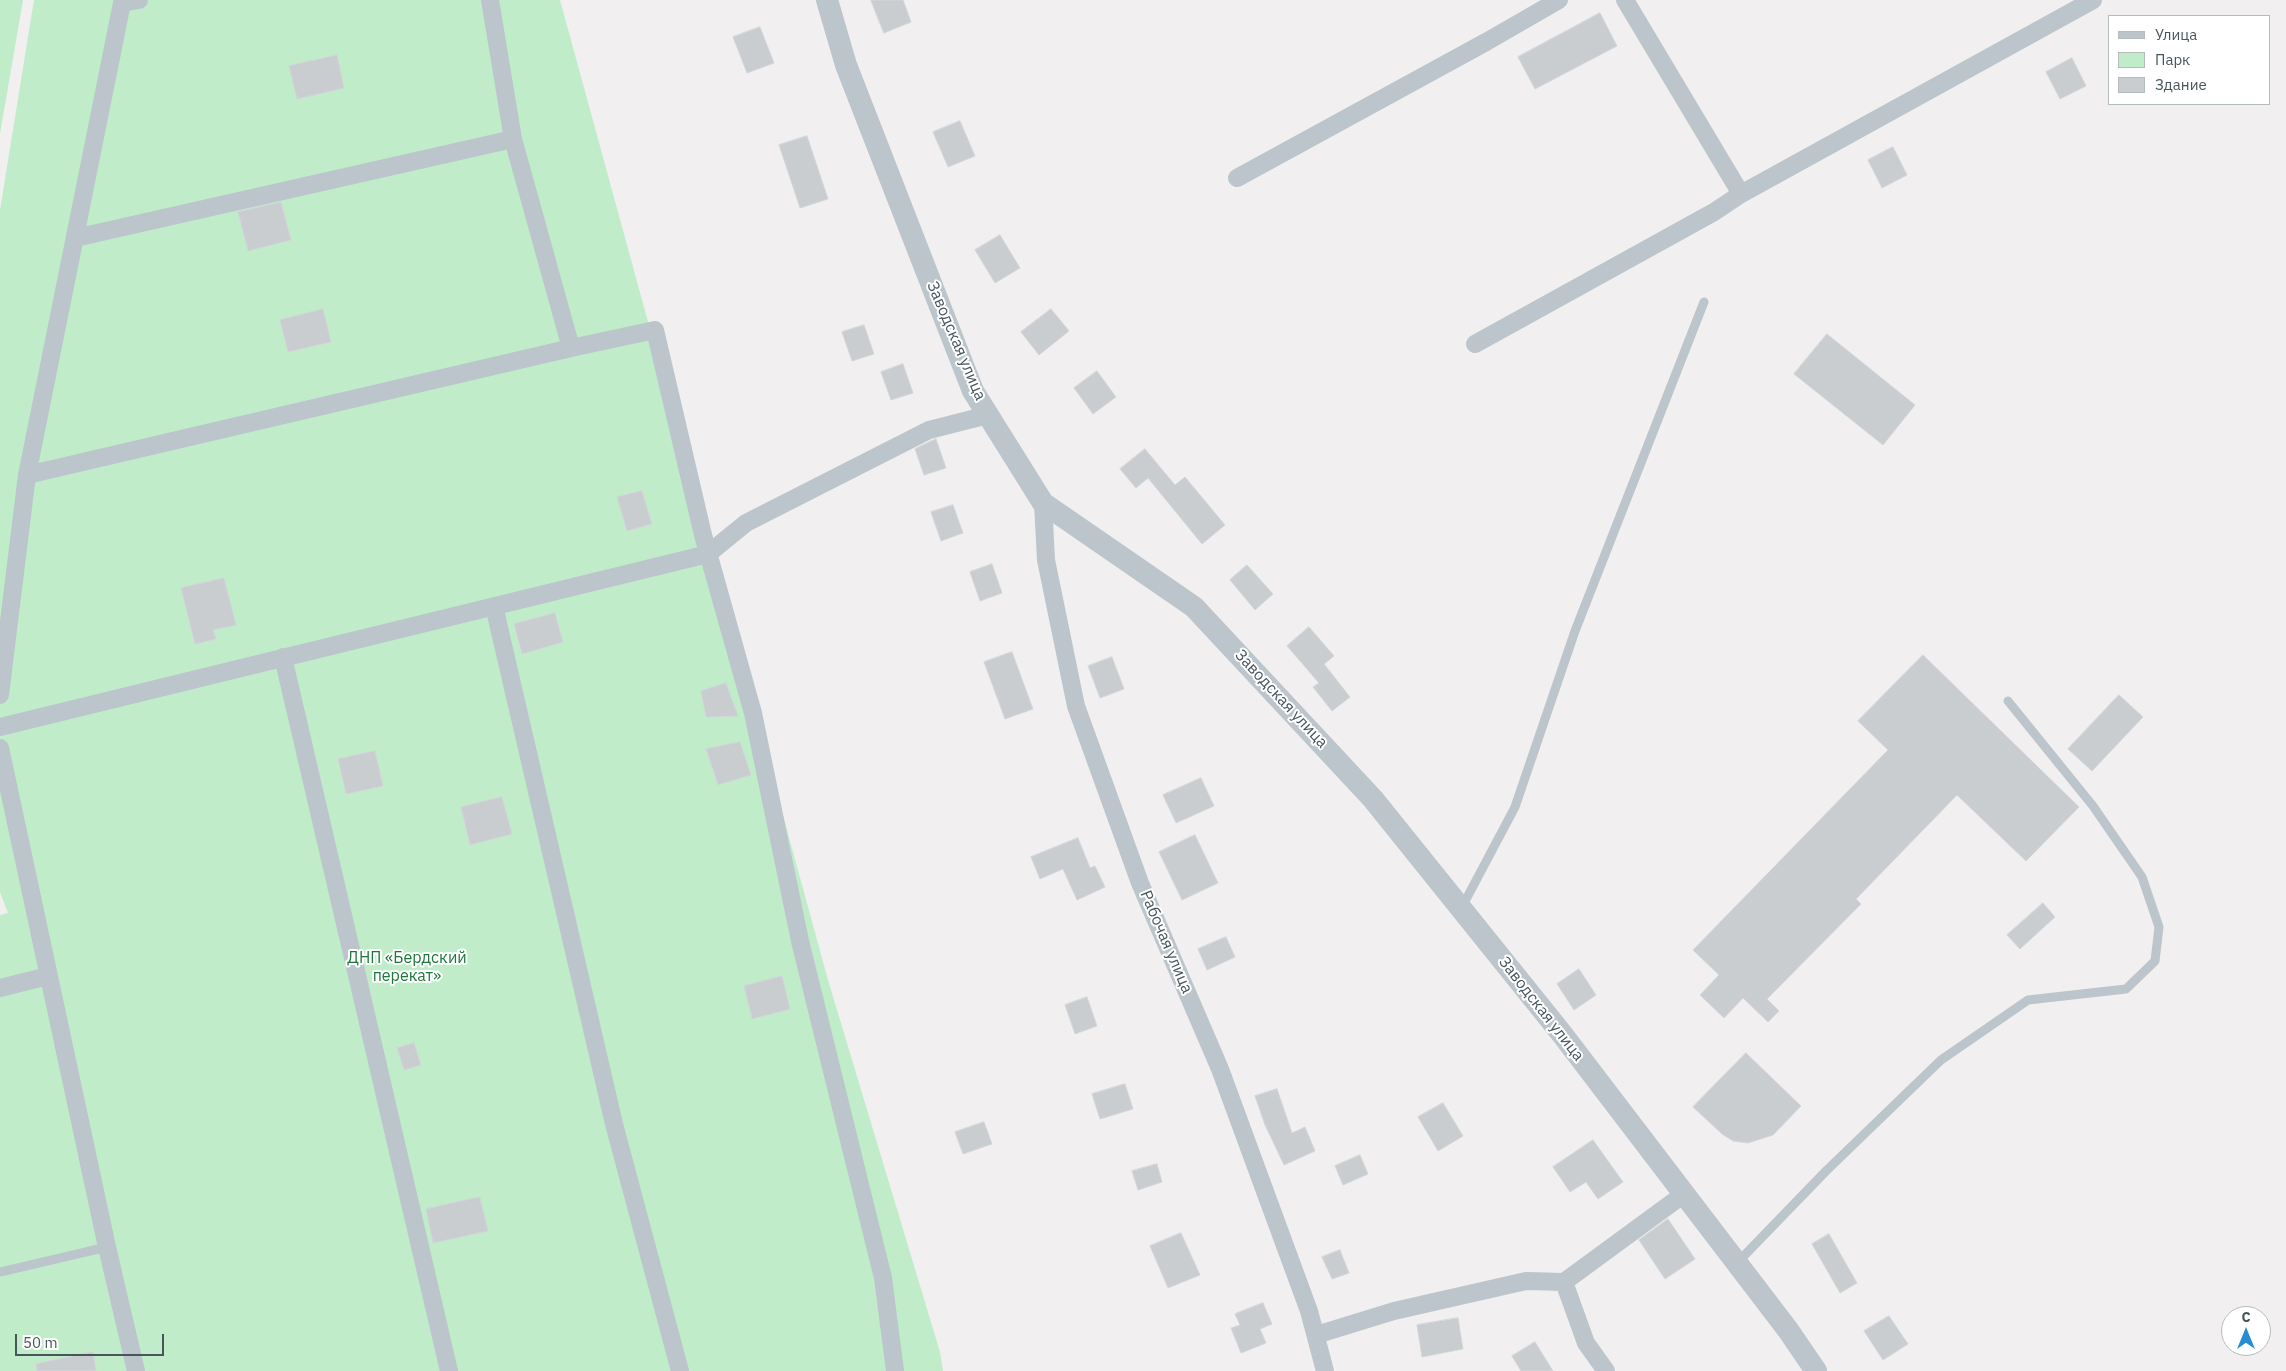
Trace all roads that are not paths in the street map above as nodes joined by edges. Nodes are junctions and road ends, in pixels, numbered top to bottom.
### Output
1 (139, 0) edge
2 (490, 0) edge
3 (827, 0) edge
4 (1559, 0) edge
5 (1625, 0) edge
6 (2093, 0) edge
7 (512, 140) junction
8 (1236, 178) dead end
9 (1742, 194) junction
10 (75, 238) junction
11 (1704, 302) dead end
12 (1475, 344) dead end
13 (571, 348) junction
14 (988, 415) junction
15 (28, 476) junction
16 (1043, 503) junction
17 (708, 554) junction
18 (494, 606) junction
19 (283, 657) junction
20 (0, 695) edge
21 (2008, 701) dead end
22 (0, 727) edge
23 (0, 748) edge
24 (1462, 909) junction
25 (48, 976) junction
26 (0, 988) edge
27 (1684, 1194) junction
28 (107, 1247) junction
29 (1737, 1263) junction
30 (0, 1272) edge
31 (1564, 1282) junction
32 (1316, 1335) junction
33 (136, 1371) edge
34 (448, 1371) edge
35 (680, 1371) edge
36 (895, 1371) edge
37 (1325, 1371) edge
38 (1606, 1371) edge
39 (1816, 1371) edge

1 - 10 street
2 - 7 street
3 - 14 street, Заводская улица
4 - 8 street
5 - 9 street
6 - 9 street
7 - 10 street
7 - 13 street
9 - 12 street
10 - 15 street
11 - 24 lane
13 - 15 street
13 - 17 street
14 - 16 street, Заводская улица
14 - 17 street
15 - 20 street
16 - 24 street, Заводская улица
16 - 32 street, Рабочая улица
17 - 18 street
17 - 36 street
18 - 19 street
18 - 35 street
19 - 22 street
19 - 34 street
21 - 29 lane
23 - 25 street
24 - 27 street, Заводская улица
25 - 26 street
25 - 28 street
27 - 29 street, Заводская улица
27 - 31 street
28 - 30 lane
28 - 33 street
29 - 39 street, Заводская улица
31 - 32 street
31 - 38 street
32 - 37 street, Рабочая улица

